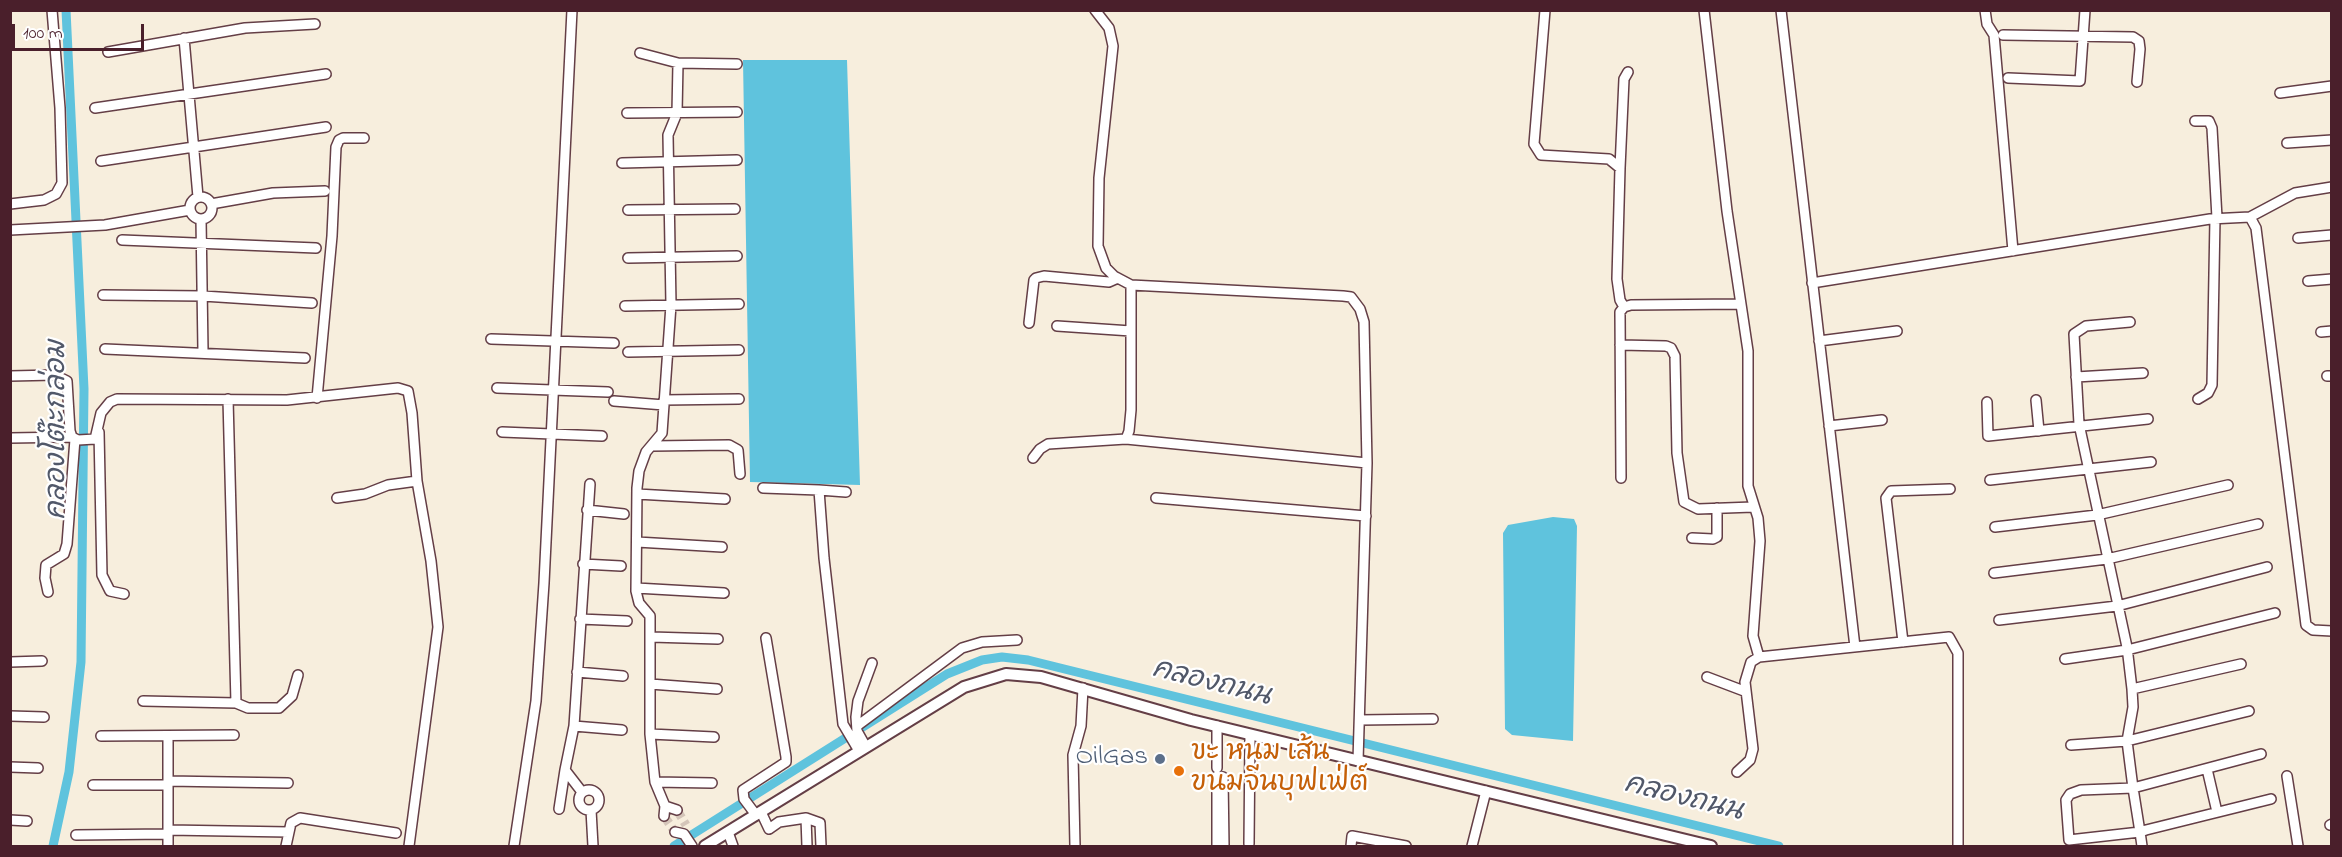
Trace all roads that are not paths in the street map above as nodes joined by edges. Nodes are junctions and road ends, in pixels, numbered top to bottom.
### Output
1 (51, 10) edge
2 (572, 10) edge
3 (1095, 10) edge
4 (1545, 10) edge
5 (1704, 10) edge
6 (1782, 10) edge
7 (1985, 10) edge
8 (2085, 10) edge
9 (315, 24) dead end
10 (2003, 35) dead end
11 (2085, 35) junction
12 (184, 38) junction
13 (108, 52) dead end
14 (640, 53) dead end
15 (678, 63) junction
16 (736, 64) dead end
17 (1628, 72) dead end
18 (326, 74) dead end
19 (2008, 78) dead end
20 (2137, 82) dead end
21 (2331, 86) edge
22 (188, 93) junction
23 (2280, 93) dead end
24 (95, 108) dead end
25 (737, 112) dead end
26 (627, 113) dead end
27 (677, 113) junction
28 (2194, 120) dead end
29 (326, 127) dead end
30 (364, 138) dead end
31 (2331, 140) edge
32 (2287, 143) dead end
33 (192, 148) junction
34 (737, 160) dead end
35 (101, 161) dead end
36 (667, 162) junction
37 (622, 163) dead end
38 (1620, 168) junction
39 (2331, 187) edge
40 (325, 191) dead end
41 (198, 197) junction
42 (10, 204) edge
43 (211, 204) junction
44 (668, 209) junction
45 (735, 209) dead end
46 (190, 210) junction
47 (627, 210) dead end
48 (2250, 217) junction
49 (2216, 218) junction
50 (201, 219) junction
51 (10, 230) edge
52 (2331, 235) edge
53 (2298, 238) dead end
54 (122, 240) dead end
55 (203, 242) junction
56 (316, 248) dead end
57 (2013, 251) junction
58 (737, 256) dead end
59 (668, 257) junction
60 (628, 258) dead end
61 (1118, 278) junction
62 (2331, 279) edge
63 (2308, 281) dead end
64 (1812, 283) junction
65 (1131, 285) junction
66 (103, 295) dead end
67 (203, 296) junction
68 (312, 303) dead end
69 (738, 304) dead end
70 (1741, 304) junction
71 (670, 305) junction
72 (626, 306) dead end
73 (1624, 307) junction
74 (2130, 322) dead end
75 (1029, 324) dead end
76 (1057, 326) dead end
77 (1131, 331) junction
78 (1897, 331) dead end
79 (2321, 332) dead end
80 (2331, 332) edge
81 (491, 339) dead end
82 (556, 341) junction
83 (1819, 341) junction
84 (614, 343) dead end
85 (1620, 345) junction
86 (105, 348) dead end
87 (739, 350) dead end
88 (203, 351) junction
89 (628, 352) dead end
90 (669, 352) junction
91 (305, 358) dead end
92 (2143, 373) dead end
93 (10, 376) edge
94 (2076, 377) junction
95 (497, 388) dead end
96 (554, 390) junction
97 (608, 392) dead end
98 (317, 398) junction
99 (228, 399) junction
100 (739, 399) dead end
101 (2198, 399) dead end
102 (2036, 400) dead end
103 (614, 401) dead end
104 (664, 402) junction
105 (1987, 402) dead end
106 (2148, 419) dead end
107 (1882, 420) dead end
108 (1829, 426) junction
109 (2079, 427) junction
110 (99, 430) junction
111 (2039, 431) junction
112 (502, 432) dead end
113 (552, 434) junction
114 (602, 436) dead end
115 (10, 438) edge
116 (75, 439) junction
117 (1126, 439) junction
118 (652, 446) junction
119 (1033, 458) dead end
120 (2151, 462) dead end
121 (1367, 463) junction
122 (2088, 469) junction
123 (740, 474) dead end
124 (1621, 478) dead end
125 (1990, 480) dead end
126 (417, 481) junction
127 (590, 484) dead end
128 (2228, 485) dead end
129 (763, 488) dead end
130 (1950, 489) dead end
131 (819, 490) junction
132 (846, 492) dead end
133 (637, 494) junction
134 (336, 498) dead end
135 (1156, 498) dead end
136 (725, 499) dead end
137 (1754, 507) junction
138 (1717, 508) junction
139 (587, 510) junction
140 (624, 514) dead end
141 (2097, 515) junction
142 (1366, 516) junction
143 (2258, 524) dead end
144 (1995, 527) dead end
145 (1692, 538) dead end
146 (637, 542) junction
147 (722, 547) dead end
148 (2107, 559) junction
149 (584, 564) junction
150 (621, 566) dead end
151 (2267, 567) dead end
152 (1994, 573) dead end
153 (636, 588) junction
154 (48, 592) dead end
155 (724, 593) dead end
156 (124, 594) dead end
157 (2117, 606) junction
158 (2275, 613) dead end
159 (580, 619) junction
160 (1999, 620) dead end
161 (627, 621) dead end
162 (2331, 631) edge
163 (651, 638) junction
164 (766, 638) dead end
165 (718, 639) dead end
166 (1017, 640) dead end
167 (1903, 642) junction
168 (1855, 647) junction
169 (2127, 651) junction
170 (1759, 657) junction
171 (2065, 658) dead end
172 (10, 662) edge
173 (42, 662) dead end
174 (872, 663) dead end
175 (2241, 663) dead end
176 (577, 672) junction
177 (298, 675) dead end
178 (623, 676) dead end
179 (1707, 676) dead end
180 (650, 684) junction
181 (1083, 688) junction
182 (717, 689) dead end
183 (2132, 689) junction
184 (1744, 691) junction
185 (143, 701) dead end
186 (236, 703) junction
187 (2249, 711) dead end
188 (10, 716) edge
189 (44, 717) dead end
190 (1433, 719) dead end
191 (1359, 720) junction
192 (574, 726) junction
193 (1220, 727) junction
194 (857, 729) junction
195 (622, 730) dead end
196 (650, 734) junction
197 (234, 735) dead end
198 (1250, 735) junction
199 (101, 736) dead end
200 (168, 736) junction
201 (714, 737) dead end
202 (2127, 741) junction
203 (2070, 745) dead end
204 (861, 747) junction
205 (2261, 754) dead end
206 (1359, 756) junction
207 (10, 767) edge
208 (38, 768) dead end
209 (2207, 768) junction
210 (565, 770) junction
211 (1737, 772) dead end
212 (2287, 776) dead end
213 (655, 782) junction
214 (168, 783) junction
215 (288, 783) dead end
216 (712, 783) dead end
217 (93, 785) dead end
218 (2133, 788) junction
219 (1486, 791) junction
220 (582, 792) junction
221 (2271, 799) dead end
222 (559, 809) dead end
223 (591, 810) junction
224 (677, 810) tunnel mouth
225 (2217, 812) junction
226 (756, 813) junction
227 (806, 818) junction
228 (10, 820) edge
229 (27, 821) dead end
230 (1220, 827) junction
231 (682, 831) tunnel mouth
232 (168, 832) junction
233 (289, 832) junction
234 (728, 832) junction
235 (2140, 832) junction
236 (396, 833) dead end
237 (76, 835) dead end
238 (1249, 844) dead end
239 (168, 846) edge
240 (286, 846) edge
241 (409, 846) edge
242 (514, 846) edge
243 (593, 846) edge
244 (693, 846) edge
245 (705, 846) edge
246 (733, 846) edge
247 (807, 846) edge
248 (821, 846) edge
249 (1074, 846) edge
250 (1217, 846) edge
251 (1224, 846) edge
252 (1351, 846) edge
253 (1406, 846) edge
254 (1472, 846) edge
255 (1711, 846) edge
256 (1958, 846) edge
257 (2142, 846) edge
258 (2298, 846) edge

1 - 42 street
2 - 82 street
3 - 61 street
4 - 38 street
5 - 70 street
6 - 64 street
7 - 57 street
8 - 11 street
9 - 12 street
10 - 11 street
11 - 19 street
11 - 20 street
12 - 13 street
12 - 22 street
14 - 15 street
15 - 16 street
15 - 27 street
17 - 38 street
18 - 22 street
21 - 23 street
22 - 24 street
22 - 33 street
25 - 27 street
26 - 27 street
27 - 36 street
28 - 49 street
29 - 33 street
30 - 98 street
31 - 32 street
33 - 35 street
33 - 41 street
34 - 36 street
36 - 37 street
36 - 44 street
38 - 73 street
39 - 48 street
40 - 43 street
41 - 43 street
41 - 46 street
43 - 50 street
44 - 45 street
44 - 47 street
44 - 59 street
46 - 50 street
46 - 51 street
48 - 49 street
48 - 162 street
49 - 57 street
49 - 101 street
50 - 55 street
52 - 53 street
54 - 55 street
55 - 56 street
55 - 67 street
57 - 64 street
58 - 59 street
59 - 60 street
59 - 71 street
61 - 65 street
61 - 75 street
62 - 63 street
64 - 83 street
65 - 77 street
65 - 121 street
66 - 67 street
67 - 68 street
67 - 88 street
69 - 71 street
70 - 73 street
70 - 137 street
71 - 72 street
71 - 90 street
73 - 85 street
74 - 94 street
76 - 77 street
77 - 117 street
78 - 83 street
79 - 80 street
81 - 82 street
82 - 84 street
82 - 96 street
83 - 108 street
85 - 124 street
85 - 138 street
86 - 88 street
87 - 90 street
88 - 91 street
89 - 90 street
90 - 104 street
92 - 94 street
93 - 116 street
94 - 109 street
95 - 96 street
96 - 97 street
96 - 113 street
98 - 99 street
98 - 126 street
99 - 110 street
99 - 186 street
100 - 104 street
102 - 111 street
103 - 104 street
104 - 118 street
105 - 111 street
106 - 109 street
107 - 108 street
108 - 168 street
109 - 111 street
109 - 122 street
110 - 116 street
110 - 156 street
112 - 113 street
113 - 114 street
113 - 242 street
115 - 116 street
116 - 154 street
117 - 119 street
117 - 121 street
118 - 123 street
118 - 133 street
120 - 122 street
121 - 142 street
122 - 125 street
122 - 141 street
126 - 134 street
126 - 241 street
127 - 139 street
128 - 141 street
129 - 131 street
130 - 167 street
131 - 132 street
131 - 204 street
133 - 136 street
133 - 146 street
135 - 142 street
137 - 138 street
137 - 170 street
138 - 145 street
139 - 140 street
139 - 149 street
141 - 144 street
141 - 148 street
142 - 191 street
143 - 148 street
146 - 147 street
146 - 153 street
148 - 152 street
148 - 157 street
149 - 150 street
149 - 159 street
151 - 157 street
153 - 155 street
153 - 163 street
157 - 160 street
157 - 169 street
158 - 169 street
159 - 161 street
159 - 176 street
163 - 165 street
163 - 180 street
164 - 226 street
166 - 194 street
167 - 168 street
167 - 256 street
168 - 170 street
169 - 171 street
169 - 183 street
170 - 184 street
172 - 173 street
174 - 194 street
175 - 183 street
176 - 178 street
176 - 192 street
177 - 186 street
179 - 184 street
180 - 182 street
180 - 196 street
181 - 193 street
181 - 204 street
181 - 249 street
183 - 202 street
184 - 211 street
185 - 186 street
187 - 202 street
188 - 189 street
190 - 191 street
191 - 206 street
192 - 195 street
192 - 210 street
193 - 198 street
193 - 230 street
194 - 204 street
196 - 201 street
196 - 213 street
197 - 200 street
198 - 206 street
198 - 238 street
199 - 200 street
200 - 214 street
202 - 203 street
202 - 218 street
204 - 226 street
205 - 209 street
206 - 219 street
207 - 208 street
209 - 218 street
209 - 225 street
210 - 220 street
210 - 222 street
212 - 258 street
213 - 216 street
213 - 224 street
214 - 215 street
214 - 217 street
214 - 232 street
218 - 235 street
218 - 235 street
219 - 254 street
219 - 255 street
220 - 223 street
220 - 223 street
221 - 225 street
223 - 243 street
225 - 235 street
226 - 227 street
226 - 234 street
227 - 247 street
227 - 248 street
228 - 229 street
230 - 250 street
230 - 251 street
231 - 244 street
232 - 233 street
232 - 237 street
232 - 239 street
233 - 236 street
233 - 240 street
234 - 245 street
234 - 246 street
235 - 257 street
252 - 253 street

